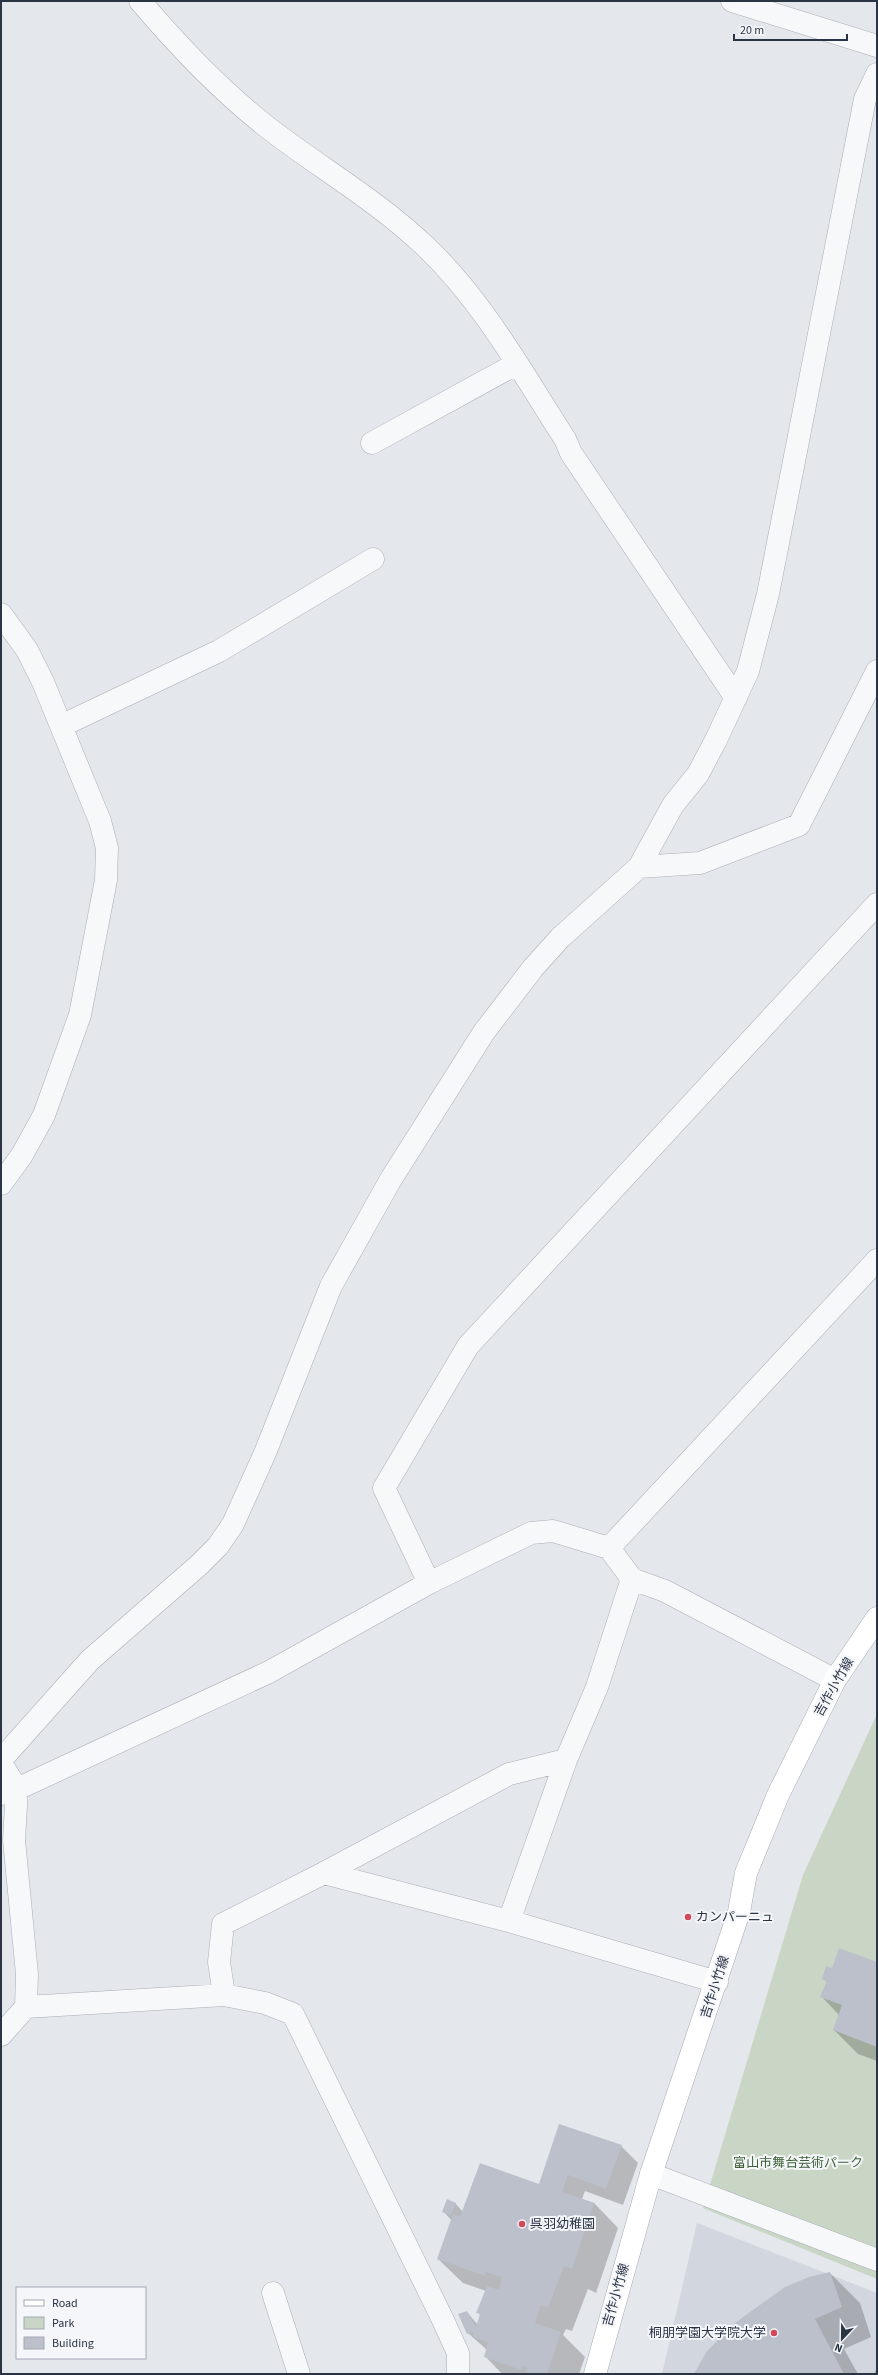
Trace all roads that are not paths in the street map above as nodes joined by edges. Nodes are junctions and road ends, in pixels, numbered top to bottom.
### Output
1 (140, 1) edge
2 (732, 1) edge
3 (877, 46) edge
4 (877, 74) edge
5 (516, 364) junction
6 (372, 443) dead end
7 (373, 559) dead end
8 (1, 614) edge
9 (877, 671) edge
10 (736, 698) junction
11 (61, 726) junction
12 (639, 867) junction
13 (877, 904) edge
14 (1, 1184) edge
15 (877, 1260) edge
16 (609, 1548) junction
17 (632, 1580) junction
18 (429, 1583) junction
19 (877, 1618) edge
20 (835, 1680) junction
21 (1, 1760) edge
22 (566, 1760) junction
23 (1, 1764) edge
24 (9, 1791) edge
25 (324, 1873) junction
26 (509, 1921) junction
27 (717, 1982) junction
28 (224, 1995) junction
29 (26, 2007) junction
30 (1, 2035) edge
31 (651, 2174) junction
32 (877, 2260) edge
33 (273, 2293) dead end
34 (299, 2374) edge
35 (458, 2374) edge
36 (595, 2374) edge

1 - 5 street
2 - 3 street
4 - 10 street
5 - 6 street
5 - 10 street
7 - 11 street
8 - 11 street
9 - 12 street
10 - 12 street
11 - 14 street
12 - 21 street
13 - 18 street
15 - 16 street
16 - 17 street
16 - 18 street
17 - 20 street
17 - 22 street
18 - 24 street
19 - 20 main road, 吉作小竹線
20 - 27 main road, 吉作小竹線
22 - 25 street
22 - 26 street
23 - 24 street
24 - 29 street
25 - 26 street
25 - 28 street
26 - 27 street
27 - 31 main road, 吉作小竹線
28 - 29 street
28 - 35 street
29 - 30 street
31 - 32 street
31 - 36 main road, 吉作小竹線
33 - 34 street

